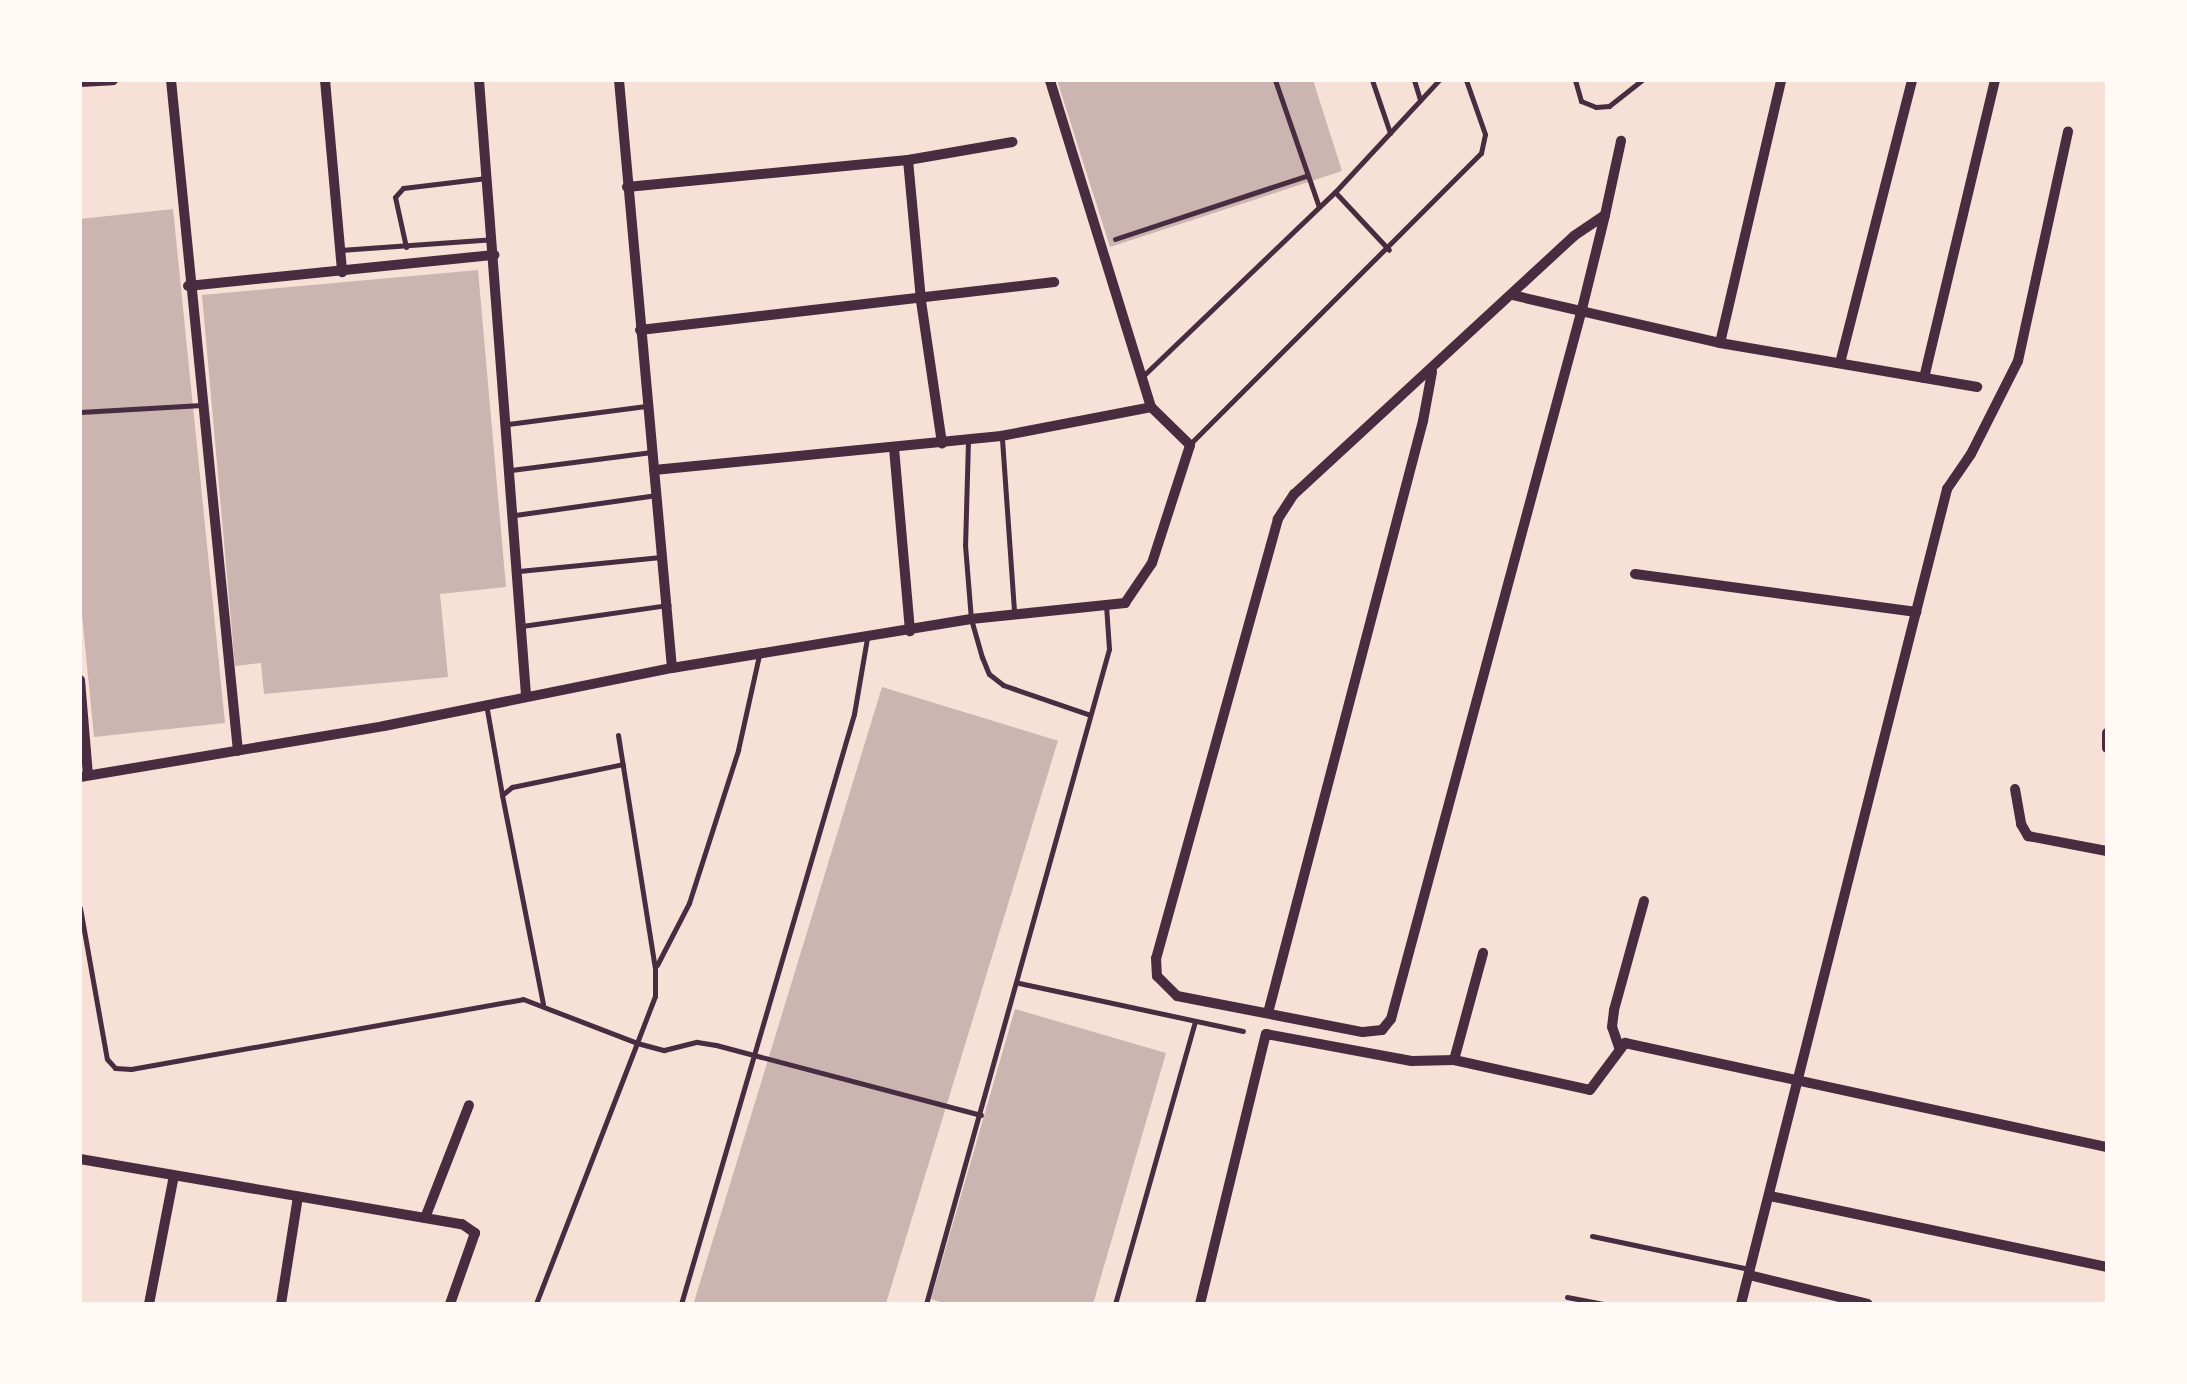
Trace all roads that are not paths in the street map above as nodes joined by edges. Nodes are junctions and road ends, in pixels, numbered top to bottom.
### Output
1 (113, 80) edge
2 (171, 80) edge
3 (324, 80) edge
4 (479, 80) edge
5 (619, 80) edge
6 (1050, 80) edge
7 (1275, 80) edge
8 (1372, 80) edge
9 (1414, 80) edge
10 (1439, 80) edge
11 (1466, 80) edge
12 (1575, 80) edge
13 (1642, 80) edge
14 (1781, 80) edge
15 (1912, 80) edge
16 (1994, 80) edge
17 (80, 82) edge
18 (1420, 100) junction
19 (2068, 131) dead end
20 (1390, 133) junction
21 (1622, 141) dead end
22 (1012, 142) dead end
23 (908, 160) junction
24 (1308, 175) junction
25 (489, 178) junction
26 (627, 187) junction
27 (1335, 192) junction
28 (1319, 207) junction
29 (1605, 216) junction
30 (1115, 238) dead end
31 (493, 239) junction
32 (406, 247) junction
33 (340, 250) junction
34 (1389, 250) junction
35 (494, 255) junction
36 (342, 272) junction
37 (1054, 282) dead end
38 (188, 286) junction
39 (1512, 294) junction
40 (921, 301) junction
41 (1581, 313) junction
42 (640, 330) junction
43 (1720, 343) junction
44 (1840, 363) junction
45 (1432, 371) junction
46 (1143, 376) junction
47 (1924, 378) junction
48 (1976, 387) dead end
49 (203, 405) junction
50 (648, 406) junction
51 (1152, 407) junction
52 (80, 412) edge
53 (505, 424) junction
54 (1001, 436) junction
55 (968, 440) junction
56 (942, 443) junction
57 (1190, 444) junction
58 (894, 448) junction
59 (652, 452) junction
60 (508, 470) junction
61 (654, 470) junction
62 (657, 495) junction
63 (512, 516) junction
64 (663, 557) junction
65 (516, 572) junction
66 (1635, 574) dead end
67 (668, 605) junction
68 (1106, 606) junction
69 (1916, 612) junction
70 (1015, 615) junction
71 (971, 620) junction
72 (522, 626) junction
73 (910, 630) junction
74 (867, 638) junction
75 (760, 654) junction
76 (672, 668) junction
77 (80, 680) edge
78 (526, 696) junction
79 (486, 704) junction
80 (1090, 715) junction
81 (2107, 733) edge
82 (618, 736) dead end
83 (2107, 748) edge
84 (238, 751) junction
85 (623, 764) junction
86 (84, 776) edge
87 (2016, 789) dead end
88 (502, 794) junction
89 (2107, 851) edge
90 (1644, 901) dead end
91 (80, 908) edge
92 (1483, 953) dead end
93 (655, 968) junction
94 (1019, 983) junction
95 (543, 1004) junction
96 (1268, 1013) junction
97 (1195, 1021) junction
98 (1244, 1031) dead end
99 (636, 1043) junction
100 (1619, 1047) junction
101 (754, 1054) junction
102 (1454, 1060) junction
103 (1800, 1080) junction
104 (468, 1106) dead end
105 (981, 1115) junction
106 (2107, 1146) edge
107 (80, 1159) edge
108 (174, 1175) junction
109 (298, 1196) junction
110 (1770, 1196) junction
111 (425, 1218) junction
112 (1592, 1236) dead end
113 (2107, 1267) edge
114 (1750, 1272) junction
115 (1568, 1297) dead end
116 (149, 1304) edge
117 (280, 1304) edge
118 (450, 1304) edge
119 (536, 1304) edge
120 (681, 1304) edge
121 (926, 1304) edge
122 (1115, 1304) edge
123 (1200, 1304) edge
124 (1604, 1304) edge
125 (1741, 1304) edge
126 (1868, 1304) edge

1 - 17 street
2 - 38 street
3 - 33 street
4 - 25 street
5 - 26 street
6 - 46 street
7 - 24 lane
8 - 20 lane
9 - 18 lane
10 - 18 lane
11 - 34 lane
12 - 13 lane
14 - 43 street
15 - 44 street
16 - 47 street
18 - 20 lane
19 - 69 street
20 - 27 lane
21 - 29 street
22 - 23 street
23 - 26 street
23 - 40 street
24 - 28 lane
24 - 30 lane
25 - 31 street
25 - 32 lane
26 - 42 street
27 - 28 lane
27 - 34 lane
28 - 46 lane
29 - 39 street
29 - 41 street
31 - 32 lane
31 - 35 street
32 - 33 lane
33 - 36 street
34 - 57 lane
35 - 36 street
35 - 53 street
36 - 38 street
37 - 40 street
38 - 49 street
39 - 41 street
39 - 45 street
40 - 42 street
40 - 56 street
41 - 43 street
41 - 96 street
42 - 50 street
43 - 44 street
44 - 47 street
45 - 96 street
45 - 96 street
46 - 51 street
47 - 48 street
49 - 52 lane
49 - 84 street
50 - 53 lane
50 - 59 street
51 - 54 street
51 - 57 street
53 - 60 street
54 - 55 street
54 - 70 lane
55 - 56 street
55 - 71 lane
56 - 58 street
57 - 68 street
58 - 61 street
58 - 73 street
59 - 60 lane
59 - 61 street
60 - 63 street
61 - 62 street
62 - 63 lane
62 - 64 street
63 - 65 street
64 - 65 lane
64 - 67 street
65 - 72 street
66 - 69 street
67 - 72 lane
67 - 76 street
68 - 70 street
68 - 80 lane
69 - 103 street
70 - 71 street
71 - 73 street
71 - 80 lane
72 - 78 street
73 - 74 street
74 - 75 street
74 - 101 lane
75 - 76 street
75 - 93 lane
76 - 78 street
77 - 86 street
78 - 79 street
79 - 84 street
79 - 88 lane
80 - 94 lane
81 - 83 street
82 - 85 lane
84 - 86 street
85 - 88 lane
85 - 93 lane
87 - 89 street
88 - 95 lane
90 - 100 street
91 - 95 lane
92 - 102 street
93 - 99 lane
94 - 97 lane
94 - 105 lane
95 - 99 lane
97 - 98 lane
97 - 122 lane
99 - 101 lane
99 - 119 lane
100 - 102 street
100 - 103 street
101 - 105 lane
101 - 120 lane
102 - 123 street
103 - 106 street
103 - 110 street
104 - 111 street
105 - 121 lane
107 - 108 street
108 - 109 street
108 - 116 street
109 - 111 street
109 - 117 street
110 - 113 street
110 - 114 street
111 - 118 street
112 - 114 lane
114 - 125 street
114 - 126 street
115 - 124 lane

